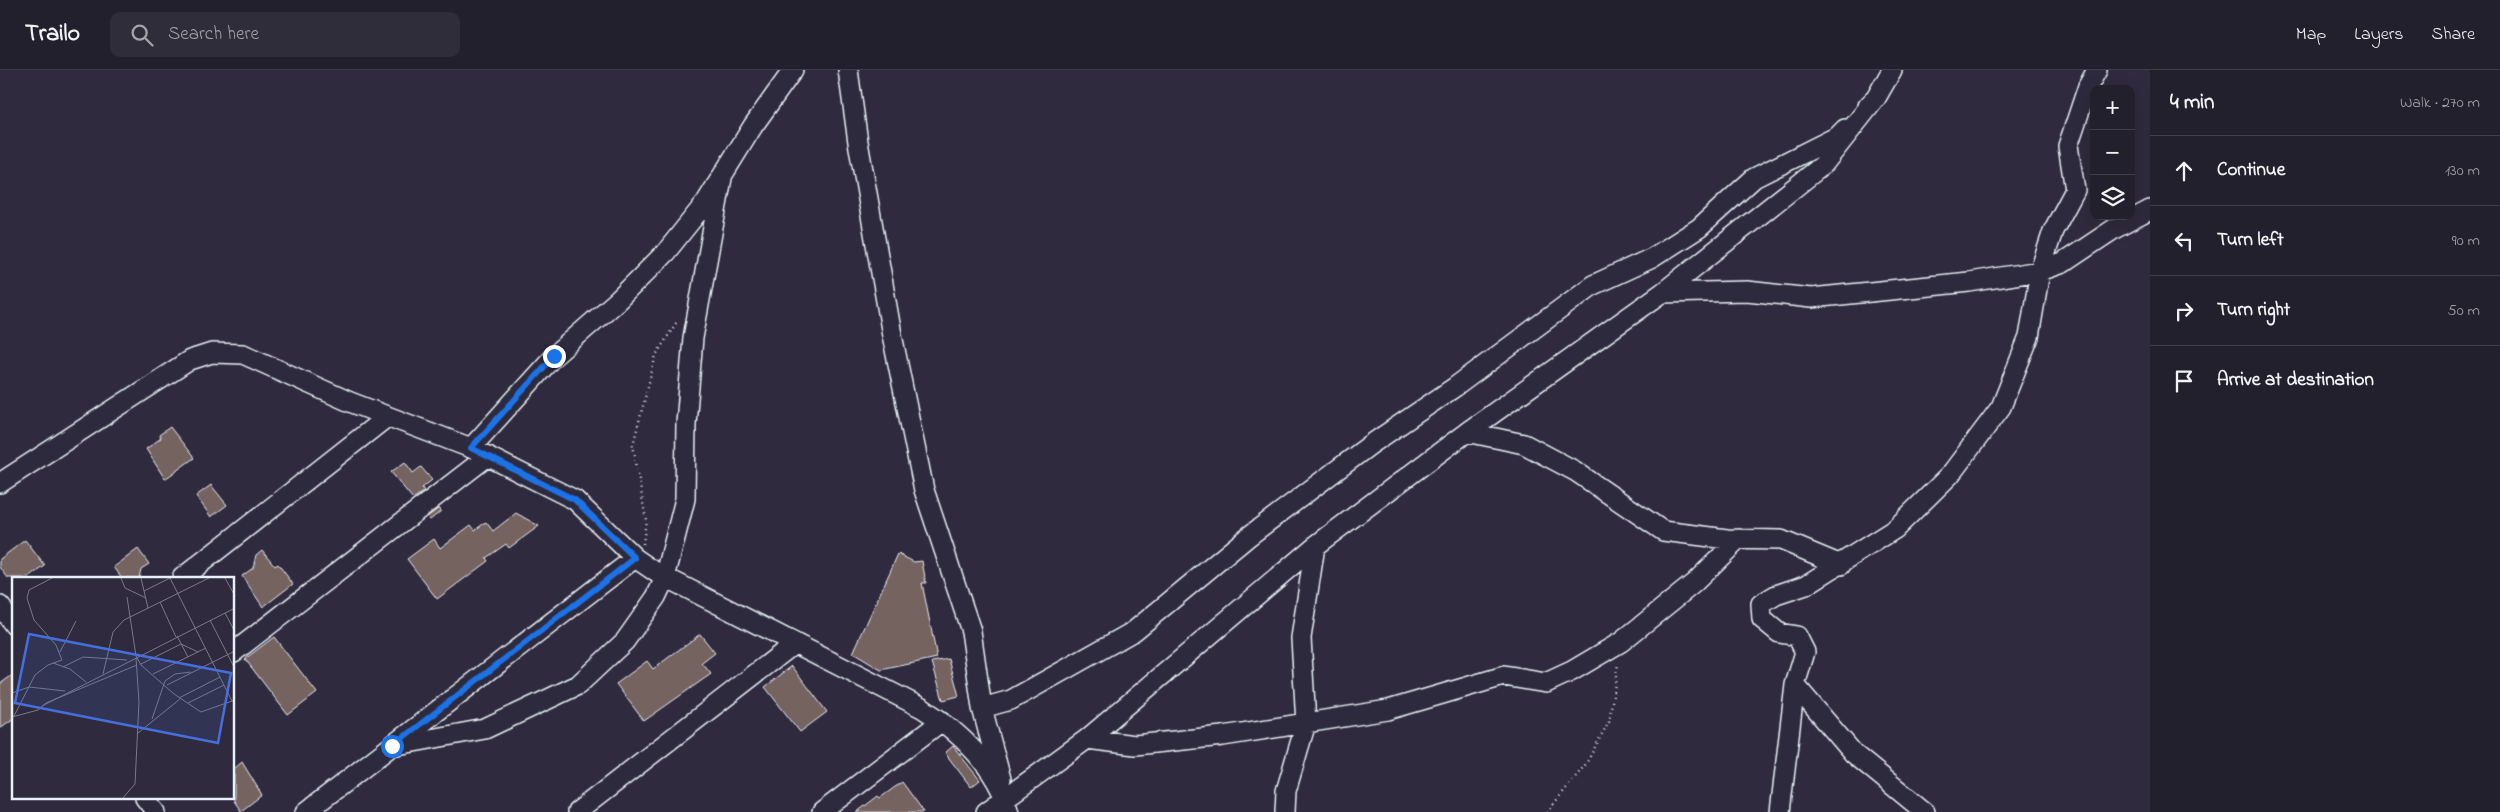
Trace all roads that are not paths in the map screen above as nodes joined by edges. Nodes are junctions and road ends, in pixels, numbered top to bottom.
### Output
1 (793, 70) edge
2 (848, 70) edge
3 (1892, 70) edge
4 (2097, 70) edge
5 (1876, 98) junction
6 (722, 178) junction
7 (2150, 210) edge
8 (2040, 271) junction
9 (1662, 293) junction
10 (387, 417) junction
11 (1468, 432) junction
12 (471, 448) junction
13 (488, 456) junction
14 (0, 483) edge
15 (1739, 539) junction
16 (1315, 546) junction
17 (638, 560) junction
18 (1841, 564) junction
19 (183, 577) edge
20 (665, 578) junction
21 (0, 606) edge
22 (12, 621) edge
23 (794, 644) junction
24 (235, 651) edge
25 (1795, 685) junction
26 (982, 708) junction
27 (942, 722) junction
28 (1306, 724) junction
29 (1088, 739) junction
30 (392, 746) junction
31 (147, 800) edge
32 (1007, 805) edge
33 (156, 812) edge
34 (306, 812) edge
35 (577, 812) edge
36 (822, 812) edge
37 (986, 812) edge
38 (1285, 812) edge
39 (1780, 812) edge
40 (1925, 812) edge

1 - 6 street
2 - 26 street
3 - 5 street
4 - 8 street
5 - 9 street
5 - 26 street
6 - 12 street
6 - 20 street
7 - 8 street
8 - 9 street
8 - 18 street
9 - 11 street
10 - 12 street
10 - 14 street
10 - 19 street
11 - 15 street
11 - 16 street
12 - 13 street
13 - 17 street
13 - 24 street
15 - 18 street
15 - 28 street
16 - 28 street
16 - 29 street
17 - 20 street
17 - 30 street
18 - 25 street
20 - 23 street
20 - 30 street
21 - 22 street
23 - 27 street
23 - 35 street
25 - 39 street
25 - 40 street
26 - 32 street
27 - 32 street
27 - 36 street
28 - 29 street
28 - 38 street
29 - 32 street
30 - 34 street
31 - 33 street
32 - 37 street

